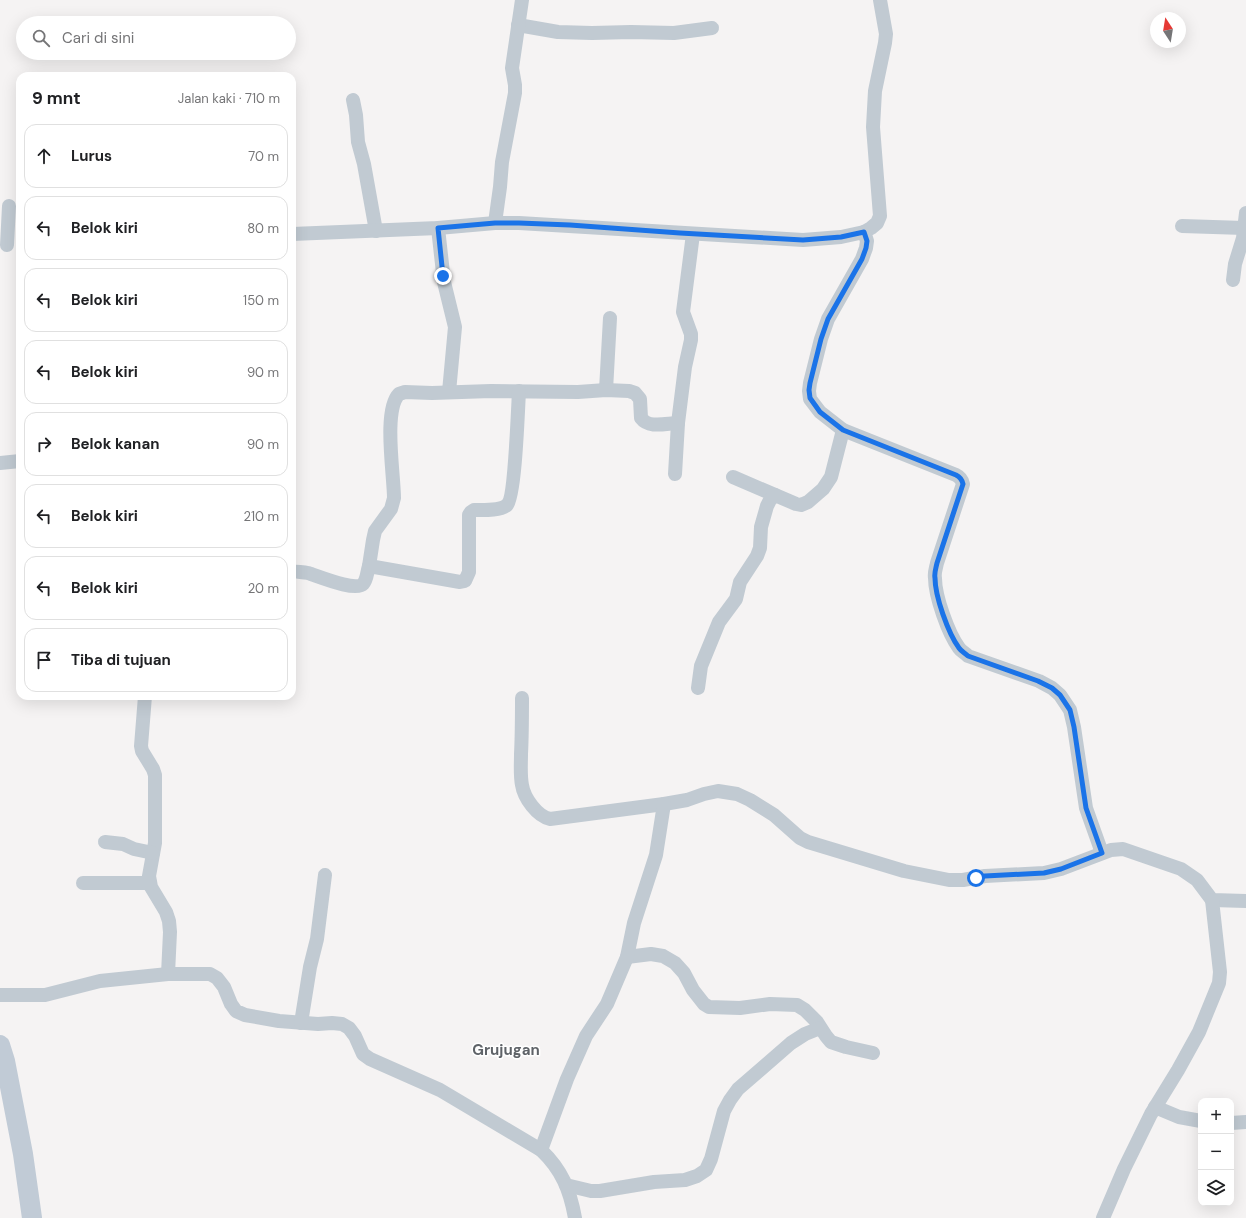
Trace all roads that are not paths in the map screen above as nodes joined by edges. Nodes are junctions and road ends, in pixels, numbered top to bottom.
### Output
1 (522, 0) edge
2 (880, 0) edge
3 (518, 25) junction
4 (712, 28) dead end
5 (353, 100) dead end
6 (10, 206) edge
7 (1246, 213) edge
8 (495, 223) junction
9 (1182, 226) dead end
10 (438, 228) junction
11 (1244, 228) junction
12 (376, 231) junction
13 (864, 232) junction
14 (296, 234) edge
15 (693, 234) junction
16 (9, 244) edge
17 (1232, 280) dead end
18 (610, 318) dead end
19 (606, 390) junction
20 (519, 391) junction
21 (449, 392) junction
22 (678, 423) junction
23 (843, 430) junction
24 (16, 461) edge
25 (0, 463) edge
26 (675, 474) dead end
27 (733, 477) dead end
28 (775, 495) junction
29 (369, 566) junction
30 (296, 572) edge
31 (698, 688) dead end
32 (522, 698) dead end
33 (145, 700) edge
34 (664, 804) junction
35 (105, 842) dead end
36 (154, 853) junction
37 (1097, 855) junction
38 (325, 875) dead end
39 (83, 883) dead end
40 (150, 884) junction
41 (1212, 900) junction
42 (1246, 901) edge
43 (627, 957) junction
44 (168, 974) junction
45 (0, 995) edge
46 (301, 1023) junction
47 (820, 1028) junction
48 (0, 1045) edge
49 (873, 1052) dead end
50 (1154, 1107) junction
51 (1198, 1120) edge
52 (1246, 1122) edge
53 (1234, 1123) edge
54 (541, 1150) junction
55 (566, 1185) junction
56 (32, 1218) edge
57 (575, 1218) edge
58 (1104, 1218) edge

1 - 3 street
2 - 13 street
3 - 4 street
3 - 8 street
5 - 12 street
6 - 16 street
7 - 11 street
8 - 10 street
8 - 15 street
9 - 11 street
10 - 12 street
10 - 21 street
11 - 17 street
12 - 14 street
13 - 15 street
13 - 23 street
15 - 22 street
18 - 19 street
19 - 20 street
19 - 22 street
20 - 21 street
20 - 29 street
21 - 29 street
22 - 26 street
23 - 28 street
23 - 37 street
24 - 25 street
27 - 28 street
28 - 31 street
29 - 30 street
32 - 34 street
33 - 36 street
34 - 37 street
34 - 43 street
35 - 36 street
36 - 40 street
37 - 41 street
38 - 46 street
39 - 40 street
40 - 44 street
41 - 42 street
41 - 50 street
43 - 47 street
43 - 54 street
44 - 45 street
44 - 46 street
46 - 54 street
47 - 49 street
47 - 55 street
48 - 56 street
50 - 51 street
50 - 58 street
52 - 53 street
54 - 55 street
55 - 57 street

